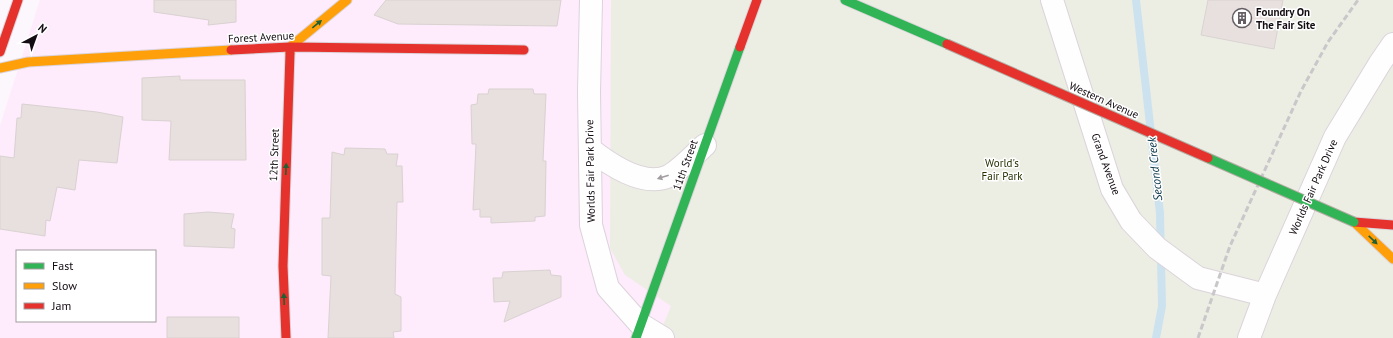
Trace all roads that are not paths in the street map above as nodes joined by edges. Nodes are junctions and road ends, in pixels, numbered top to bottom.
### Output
1 (18, 0) edge
2 (347, 0) edge
3 (591, 0) edge
4 (757, 0) edge
5 (845, 0) edge
6 (1052, 0) edge
7 (1393, 44) edge
8 (290, 47) junction
9 (524, 50) dead end
10 (0, 52) edge
11 (0, 68) edge
12 (705, 146) junction
13 (590, 149) junction
14 (1354, 222) junction
15 (1393, 225) edge
16 (1393, 259) edge
17 (1265, 295) junction
18 (638, 331) edge
19 (286, 338) edge
20 (663, 338) edge
21 (1250, 338) edge

1 - 10 street
8 -> 2 street
3 - 13 street, Worlds Fair Park Drive
4 - 12 street, 11th Street
5 - 14 street, Western Avenue, bridge
6 - 17 street, Grand Avenue
7 - 17 street, Worlds Fair Park Drive
8 - 9 street, Forest Avenue
8 - 11 street, Forest Avenue
19 -> 8 street, 12th Street
12 -> 13 street
12 - 18 street, 11th Street
13 - 18 street, Worlds Fair Park Drive
14 - 15 street, Western Avenue
14 -> 16 street, Western Avenue
17 - 21 street, Worlds Fair Park Drive
18 - 20 street, Worlds Fair Park Drive

